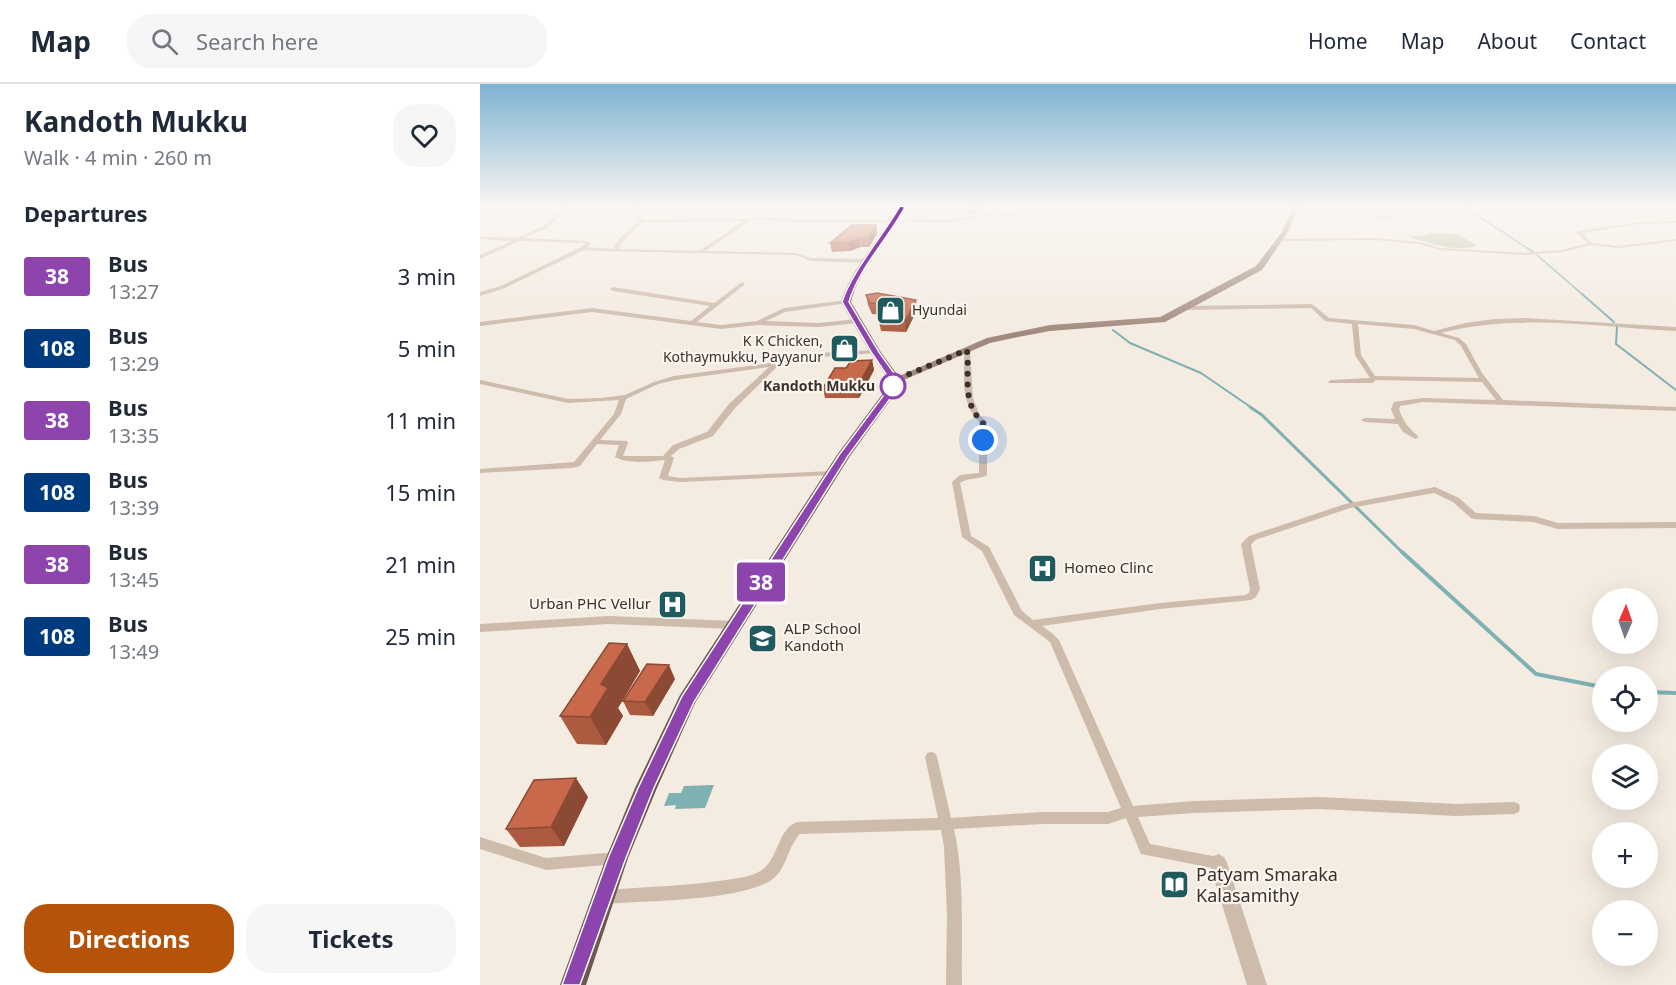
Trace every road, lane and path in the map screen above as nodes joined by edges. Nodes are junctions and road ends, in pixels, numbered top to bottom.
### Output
1 (499, 249) edge
2 (581, 249) edge
3 (600, 249) edge
4 (705, 249) edge
5 (877, 249) edge
6 (1273, 249) edge
7 (1441, 249) edge
8 (1571, 249) edge
9 (615, 250) joint
10 (700, 252) junction
11 (480, 257) edge
12 (870, 261) junction
13 (742, 284) dead end
14 (613, 289) dead end
15 (480, 294) edge
16 (846, 302) junction
17 (716, 305) junction
18 (1185, 308) junction
19 (857, 321) junction
20 (1355, 322) junction
21 (692, 323) junction
22 (758, 323) junction
23 (480, 324) edge
24 (1676, 329) edge
25 (1436, 332) junction
26 (967, 350) junction
27 (875, 352) junction
28 (776, 364) junction
29 (1373, 378) junction
30 (895, 380) junction
31 (1483, 380) junction
32 (480, 382) edge
33 (1331, 382) dead end
34 (623, 398) junction
35 (1501, 402) junction
36 (1676, 409) edge
37 (1365, 420) dead end
38 (1401, 422) junction
39 (1415, 437) dead end
40 (594, 442) junction
41 (665, 458) junction
42 (480, 471) edge
43 (832, 473) junction
44 (1676, 525) edge
45 (1032, 624) junction
46 (734, 625) junction
47 (480, 627) edge
48 (931, 757) dead end
49 (1514, 808) dead end
50 (1128, 812) junction
51 (945, 824) junction
52 (480, 843) edge
53 (617, 858) junction
54 (1218, 863) joint
55 (605, 897) junction
56 (573, 985) edge
57 (954, 985) edge
58 (1257, 985) edge

1 - 11 street
2 - 15 street
3 - 9 street
4 - 10 street
5 - 12 highway
6 - 18 main road
7 - 8 street
9 - 10 street
10 - 12 street
12 - 16 highway
13 - 17 street
14 - 17 street
16 - 19 highway
16 - 22 street
17 - 21 street
18 - 20 street
18 - 26 main road
19 - 22 street
19 - 27 highway
20 - 25 street
20 - 29 street
21 - 22 street
21 - 23 street
24 - 25 street
25 - 31 street
26 - 30 main road
26 - 45 street
27 - 28 street
27 - 30 highway
28 - 34 street
28 - 41 street
29 - 31 street
29 - 33 street
30 - 43 highway
31 - 35 street
32 - 34 street
34 - 40 street
35 - 36 street
35 - 38 street
37 - 38 street
38 - 39 street
40 - 41 street
40 - 42 street
41 - 43 street
43 - 46 highway
44 - 45 street
45 - 50 street
46 - 47 street
46 - 53 highway
48 - 51 street
49 - 50 street
50 - 51 street
50 - 54 street
51 - 55 street
51 - 57 street
52 - 53 street
53 - 55 highway
54 - 58 street
55 - 56 highway

